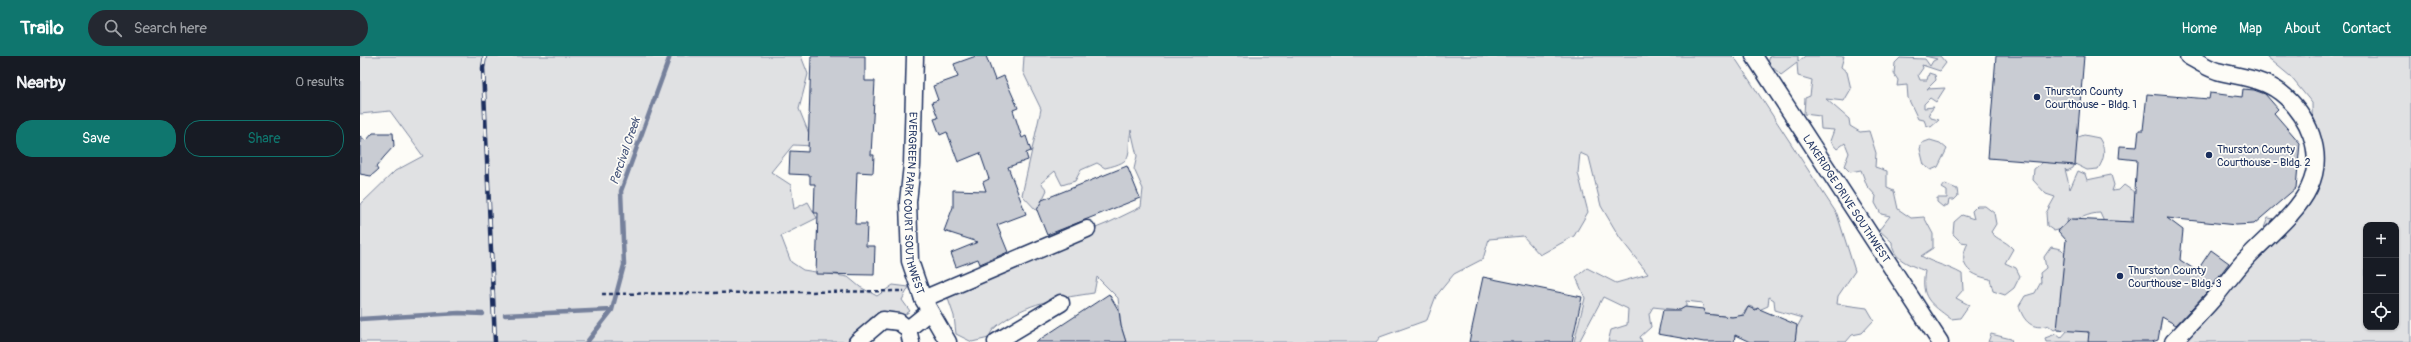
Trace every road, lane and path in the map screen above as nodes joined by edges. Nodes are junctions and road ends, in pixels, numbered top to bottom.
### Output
1 (915, 56) edge
2 (1754, 56) edge
3 (2188, 56) edge
4 (1087, 229) dead end
5 (602, 294) dead end
6 (923, 300) junction
7 (1061, 303) dead end
8 (910, 335) edge
9 (856, 342) edge
10 (948, 342) edge
11 (996, 342) edge
12 (1940, 342) edge
13 (2173, 342) edge

1 - 6 street, EVERGREEN PARK COURT SOUTHWEST
2 - 12 street, LAKERIDGE DRIVE SOUTHWEST
3 - 13 street
4 - 6 street
5 - 6 path
6 - 8 street
6 - 10 street, EVERGREEN PARK COURT SOUTHWEST
7 - 11 street
8 - 9 street

